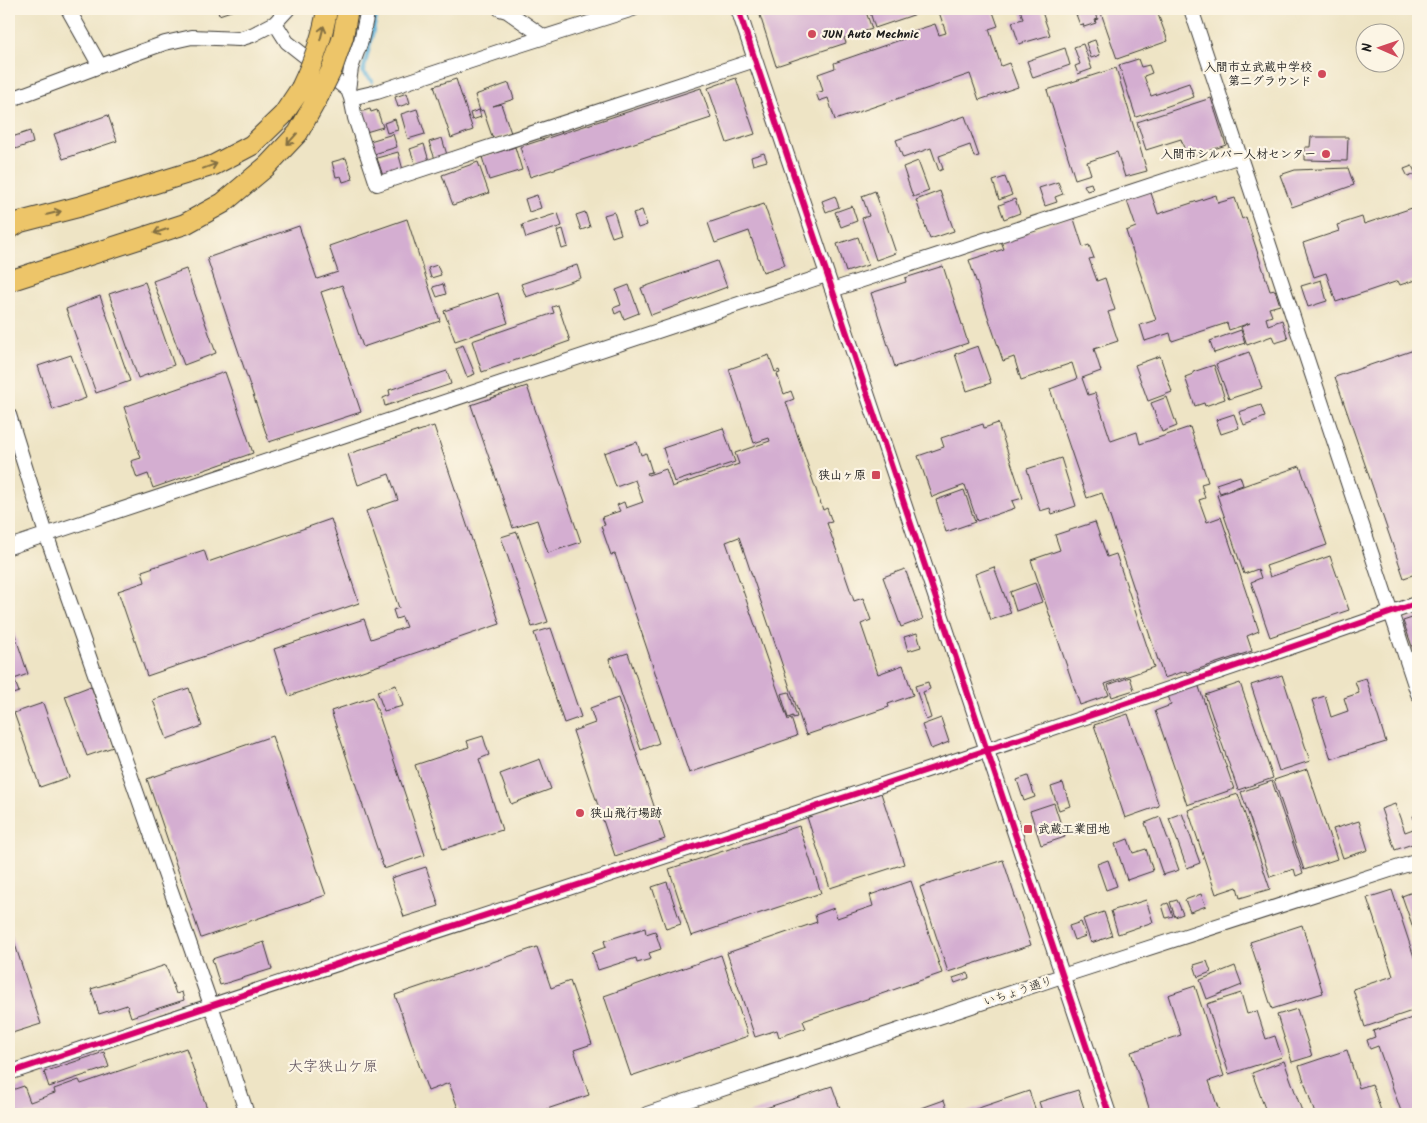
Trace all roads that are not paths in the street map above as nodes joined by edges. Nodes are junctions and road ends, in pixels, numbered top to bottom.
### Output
1 (68, 9) edge
2 (288, 9) edge
3 (326, 9) edge
4 (348, 9) edge
5 (368, 9) edge
6 (500, 9) edge
7 (633, 9) edge
8 (738, 9) edge
9 (1191, 9) edge
10 (275, 23) junction
11 (544, 37) junction
12 (755, 60) junction
13 (100, 66) junction
14 (309, 93) junction
15 (350, 94) junction
16 (9, 100) edge
17 (1240, 156) junction
18 (9, 229) edge
19 (826, 275) junction
20 (9, 281) edge
21 (832, 290) junction
22 (9, 415) edge
23 (46, 534) junction
24 (9, 547) edge
25 (1418, 603) edge
26 (1392, 612) junction
27 (1418, 694) edge
28 (986, 750) junction
29 (1418, 861) edge
30 (1062, 976) junction
31 (211, 1005) junction
32 (9, 1073) edge
33 (690, 1108) edge
34 (247, 1114) edge
35 (647, 1114) edge
36 (1109, 1114) edge

1 - 13 street
2 - 10 street
14 -> 3 highway, bridge
4 - 14 highway, bridge
5 - 15 street
6 - 11 street
7 - 11 street
8 - 12 street
9 - 17 street
10 - 13 street
10 - 15 street
11 - 15 street
12 - 15 street
12 - 19 street
13 - 16 street
18 -> 14 highway
14 -> 20 highway
17 - 21 street
17 - 26 street
19 - 21 street
19 - 23 street
21 - 28 street
22 - 23 street
23 - 24 street
23 - 31 street
25 - 26 street
26 - 27 street
26 - 28 street
28 - 30 street
28 - 31 street
29 - 30 street, いちょう通り
30 - 33 street, いちょう通り
30 - 36 street
31 - 32 street
31 - 34 street
33 - 35 street, いちょう通り

